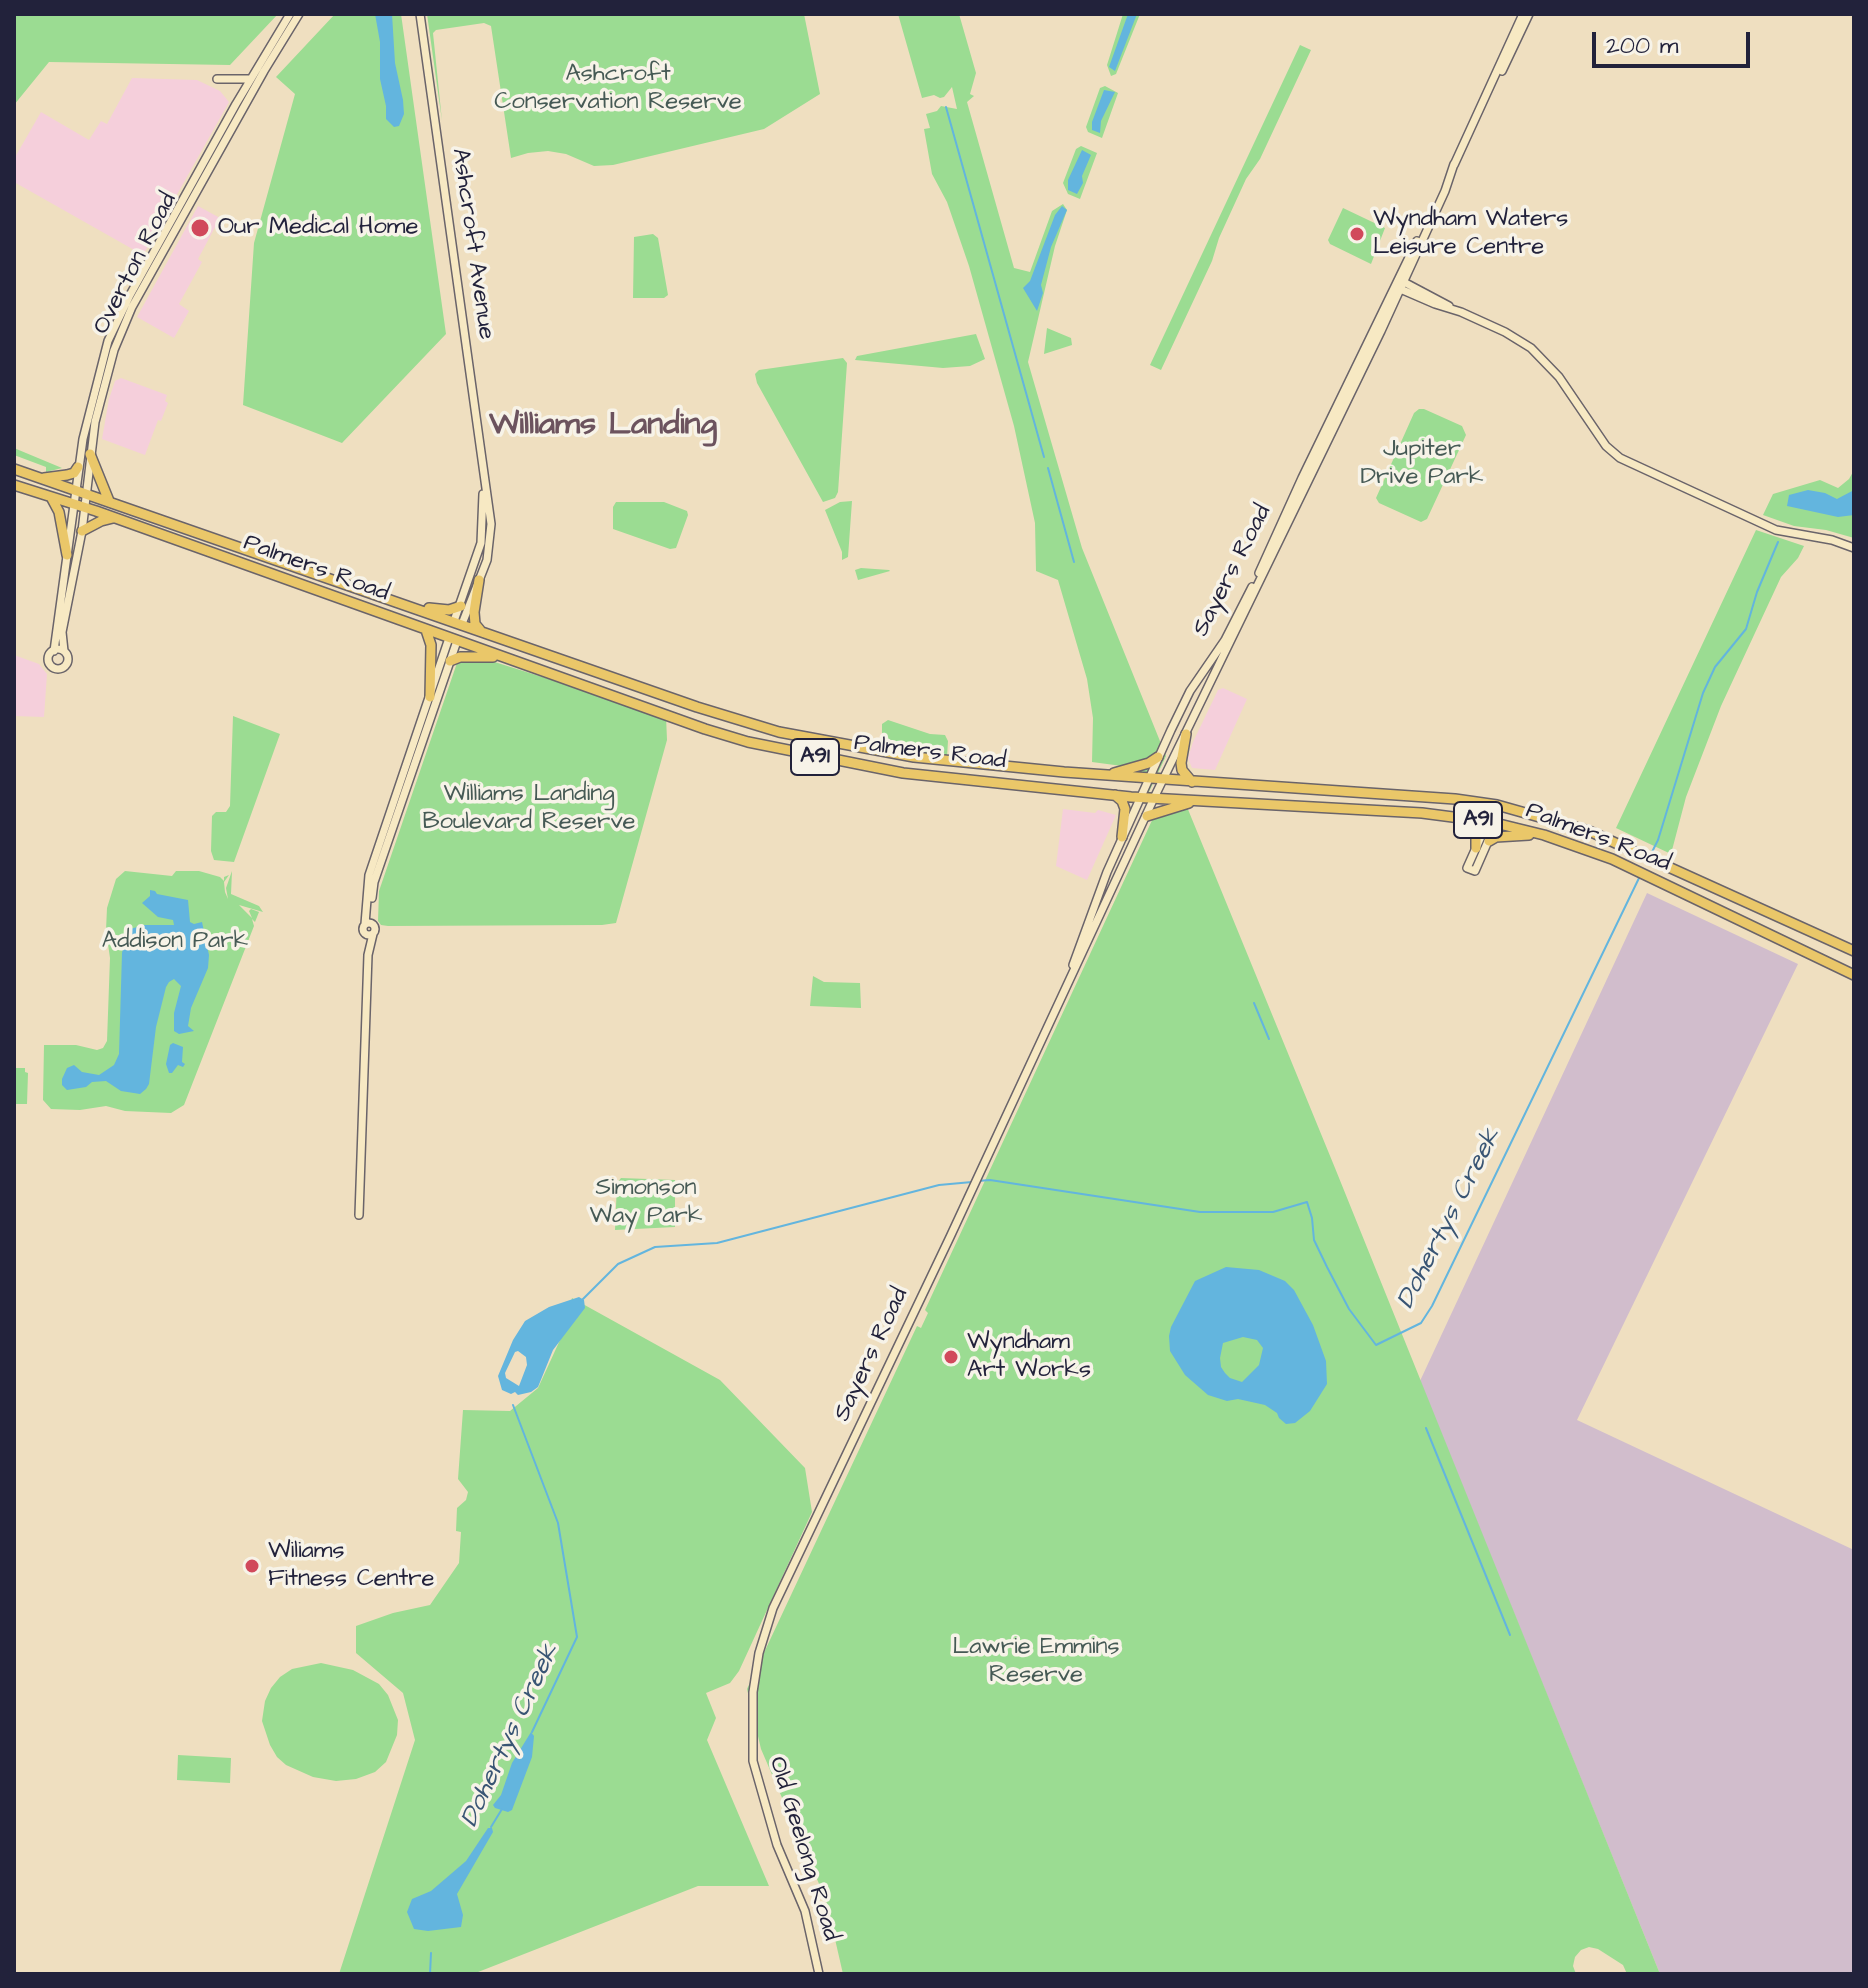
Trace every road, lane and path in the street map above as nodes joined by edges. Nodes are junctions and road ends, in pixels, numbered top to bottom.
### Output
1 (290, 14) edge
2 (299, 14) edge
3 (420, 14) edge
4 (1523, 14) edge
5 (1529, 14) edge
6 (217, 79) dead end
7 (251, 79) junction
8 (1483, 104) junction
9 (1400, 284) junction
10 (90, 454) junction
11 (78, 467) junction
12 (14, 469) edge
13 (41, 478) junction
14 (485, 479) junction
15 (14, 485) edge
16 (75, 490) junction
17 (86, 494) junction
18 (51, 497) junction
19 (109, 501) junction
20 (73, 504) junction
21 (85, 508) junction
22 (113, 518) junction
23 (1286, 522) junction
24 (82, 531) junction
25 (1854, 548) edge
26 (67, 555) junction
27 (479, 580) junction
28 (63, 600) junction
29 (405, 605) junction
30 (461, 606) junction
31 (458, 623) junction
32 (426, 630) junction
33 (481, 631) junction
34 (453, 639) junction
35 (54, 651) junction
36 (64, 651) junction
37 (504, 657) junction
38 (450, 661) junction
39 (430, 697) junction
40 (1186, 734) junction
41 (1158, 757) junction
42 (1107, 775) junction
43 (1148, 779) junction
44 (1163, 780) junction
45 (1192, 782) junction
46 (1115, 795) junction
47 (1140, 797) junction
48 (1154, 798) junction
49 (1200, 801) junction
50 (1496, 805) junction
51 (1147, 816) junction
52 (1469, 818) junction
53 (1492, 822) junction
54 (1544, 835) junction
55 (1122, 837) junction
56 (1489, 841) junction
57 (1476, 848) junction
58 (369, 924) junction
59 (1854, 951) edge
60 (1854, 975) edge
61 (1060, 1001) junction
62 (359, 1215) dead end
63 (752, 1735) joint
64 (819, 1974) edge

1 - 7 main road, Overton Road
2 - 10 main road, Overton Road
3 - 14 main road, Ashcroft Avenue
4 - 8 main road, Sayers Road
5 - 8 main road, Sayers Road
6 - 7 main road
7 - 11 main road, Overton Road
8 - 9 main road, Sayers Road
9 - 23 main road, Sayers Road
9 - 25 main road
10 - 17 main road, Overton Road
10 - 19 highway
11 - 13 highway
11 - 16 main road, Overton Road
12 - 13 highway, Palmers Road / A91
13 - 16 highway, Palmers Road / A91
14 - 27 main road, Ashcroft Avenue
14 - 30 main road, Ashcroft Avenue
15 - 18 highway, Palmers Road / A91
16 - 17 highway, Palmers Road / A91
16 - 20 main road, Overton Road
17 - 19 highway, Palmers Road / A91
17 - 21 main road, Overton Road
18 - 20 highway, Palmers Road / A91
18 - 26 highway
19 - 29 highway, Palmers Road / A91
20 - 21 highway, Palmers Road / A91
20 - 26 main road, Overton Road
21 - 22 highway, Palmers Road / A91
21 - 24 main road, Overton Road
22 - 24 highway
22 - 32 highway, Palmers Road / A91
23 - 40 main road, Sayers Road
23 - 41 main road, Sayers Road
24 - 28 main road, Overton Road
26 - 28 main road, Overton Road
27 - 31 main road, Ashcroft Avenue
27 - 33 highway
28 - 35 main road, Overton Road
28 - 36 main road, Overton Road
29 - 30 highway
29 - 31 highway, Palmers Road / A91
30 - 31 main road, Ashcroft Avenue
31 - 33 highway, Palmers Road / A91
31 - 34 highway
32 - 34 highway, Palmers Road / A91
32 - 39 highway
33 - 42 highway, Palmers Road / A91
34 - 37 highway, Palmers Road / A91
34 - 38 main road
34 - 39 main road
35 - 36 main road
35 - 36 main road
37 - 38 highway
37 - 46 highway, Palmers Road / A91
38 - 58 main road
39 - 58 main road
40 - 44 main road, Sayers Road
40 - 45 highway
41 - 42 highway
41 - 43 main road, Sayers Road
42 - 43 highway, Palmers Road / A91
43 - 44 highway, Palmers Road / A91
43 - 47 main road, Sayers Road
44 - 45 highway, Palmers Road / A91
44 - 48 main road, Sayers Road
45 - 50 highway, Palmers Road / A91
46 - 47 highway, Palmers Road / A91
46 - 55 highway
47 - 48 highway, Palmers Road / A91
47 - 55 main road, Sayers Road
48 - 49 highway, Palmers Road / A91
48 - 51 main road, Sayers Road
49 - 51 highway
49 - 52 highway, Palmers Road / A91
50 - 53 highway
50 - 59 highway, Palmers Road / A91
51 - 61 main road, Sayers Road
52 - 53 highway, Palmers Road / A91
52 - 57 highway
53 - 54 highway, Palmers Road / A91
53 - 56 main road
53 - 57 main road
54 - 56 highway
54 - 60 highway, Palmers Road / A91
55 - 61 main road, Sayers Road
56 - 57 main road
58 - 62 main road
61 - 63 main road, Sayers Road
63 - 64 main road, Old Geelong Road

